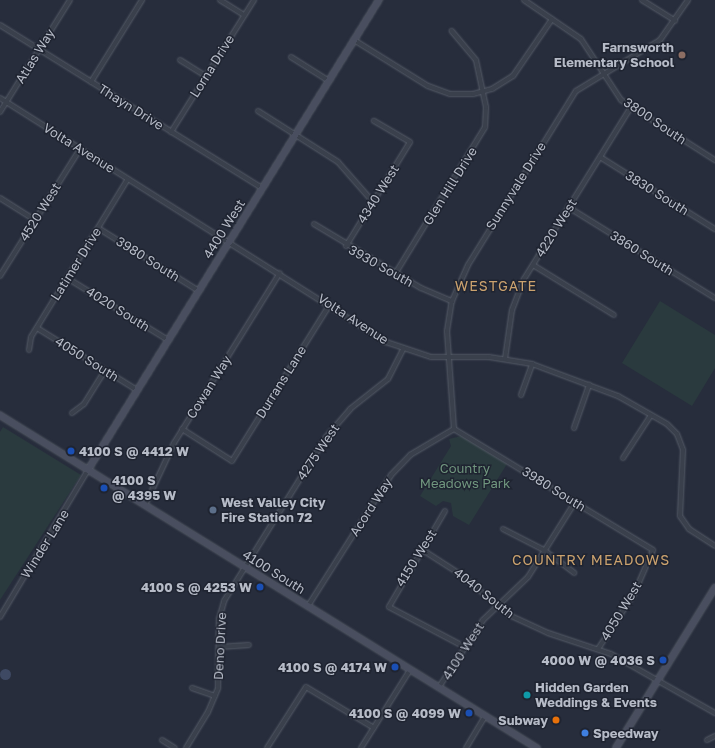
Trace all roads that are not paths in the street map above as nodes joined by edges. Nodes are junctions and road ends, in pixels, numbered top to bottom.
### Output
1 (70, 0) edge
2 (142, 0) edge
3 (220, 0) edge
4 (254, 0) edge
5 (379, 0) edge
6 (524, 0) edge
7 (533, 0) edge
8 (642, 0) edge
9 (688, 0) edge
10 (530, 4) junction
11 (244, 15) junction
12 (552, 19) junction
13 (676, 21) junction
14 (0, 25) edge
15 (452, 31) dead end
16 (354, 40) junction
17 (39, 50) junction
18 (291, 57) dead end
19 (180, 60) dead end
20 (605, 72) junction
21 (206, 76) junction
22 (329, 81) junction
23 (91, 82) junction
24 (483, 92) junction
25 (0, 98) edge
26 (6, 102) junction
27 (631, 107) junction
28 (258, 111) dead end
29 (0, 112) edge
30 (374, 121) dead end
31 (172, 132) junction
32 (296, 135) junction
33 (80, 148) junction
34 (600, 157) junction
35 (715, 160) edge
36 (128, 179) junction
37 (262, 188) junction
38 (0, 198) edge
39 (373, 202) junction
40 (568, 207) junction
41 (35, 220) junction
42 (314, 224) dead end
43 (98, 228) junction
44 (715, 229) edge
45 (230, 241) junction
46 (346, 246) junction
47 (533, 264) junction
48 (1, 273) edge
49 (280, 273) junction
50 (395, 274) junction
51 (67, 278) junction
52 (199, 291) junction
53 (715, 298) edge
54 (452, 301) junction
55 (330, 304) junction
56 (614, 315) dead end
57 (37, 328) junction
58 (168, 340) junction
59 (403, 349) junction
60 (29, 350) dead end
61 (446, 358) junction
62 (505, 359) junction
63 (532, 364) junction
64 (105, 371) junction
65 (590, 385) junction
66 (137, 390) junction
67 (521, 395) dead end
68 (72, 413) dead end
69 (0, 415) edge
70 (651, 415) junction
71 (574, 428) dead end
72 (454, 429) junction
73 (182, 430) junction
74 (623, 458) dead end
75 (88, 470) junction
76 (575, 502) junction
77 (145, 505) junction
78 (445, 511) dead end
79 (503, 529) dead end
80 (715, 546) edge
81 (421, 549) junction
82 (544, 550) junction
83 (653, 550) joint
84 (245, 567) junction
85 (574, 573) dead end
86 (715, 588) edge
87 (496, 605) junction
88 (308, 606) junction
89 (0, 617) edge
90 (248, 645) dead end
91 (219, 647) junction
92 (465, 648) junction
93 (598, 648) junction
94 (410, 670) junction
95 (659, 679) junction
96 (192, 688) dead end
97 (439, 688) junction
98 (215, 696) junction
99 (715, 713) edge
100 (485, 716) junction
101 (374, 728) junction
102 (715, 736) edge
103 (162, 740) dead end
104 (708, 740) dead end
105 (175, 748) edge
106 (186, 748) edge
107 (267, 748) edge
108 (361, 748) edge
109 (466, 748) edge
110 (537, 748) edge
111 (616, 748) edge

1 - 17 street, Atlas Way
2 - 23 street
3 - 11 street
4 - 11 street, Lorna Drive
5 - 16 street, 4400 West
6 - 10 street, 3800 South
7 - 10 street
8 - 13 street
9 - 13 street, Sunnyvale Drive
10 - 12 street, 3800 South
11 - 21 street, Lorna Drive
12 - 20 street, 3800 South
12 - 24 street
13 - 20 street, Sunnyvale Drive
14 - 17 street, Thayn Drive
15 - 24 street, Glen Hill Drive
16 - 22 street, 4400 West
16 - 24 street
17 - 23 street, Thayn Drive
17 - 26 street, Atlas Way
18 - 22 street
19 - 21 street
20 - 27 street, 3800 South
20 - 54 street, Sunnyvale Drive
21 - 31 street, Lorna Drive
22 - 32 street, 4400 West
23 - 31 street, Thayn Drive
24 - 50 street, Glen Hill Drive
25 - 26 street, Volta Avenue
26 - 29 street, Atlas Way
26 - 33 street, Volta Avenue
27 - 34 street, 4220 West
27 - 35 street, 3800 South
28 - 32 street
30 - 39 street, 4340 West
31 - 37 street, Thayn Drive
32 - 37 street, 4400 West
32 - 39 street
33 - 36 street, Volta Avenue
33 - 41 street, 4520 West
34 - 40 street, 4220 West
34 - 44 street, 3830 South
36 - 43 street, Latimer Drive
36 - 45 street, Volta Avenue
37 - 45 street, 4400 West
38 - 41 street
39 - 46 street, 4340 West
40 - 47 street, 4220 West
40 - 53 street, 3860 South
41 - 48 street, 4520 West
42 - 46 street, 3930 South
43 - 51 street, Latimer Drive
43 - 52 street, 3980 South
45 - 49 street, Volta Avenue
45 - 52 street, 4400 West
46 - 50 street, 3930 South
47 - 56 street
47 - 62 street, 4220 West
49 - 55 street, Volta Avenue
49 - 73 street, Cowan Way
50 - 54 street, 3930 South
51 - 57 street, Latimer Drive
51 - 58 street, 4020 South
52 - 58 street, 4400 West
54 - 61 street, Sunnyvale Drive
55 - 59 street, Volta Avenue
55 - 73 street, Durrans Lane
57 - 60 street, Latimer Drive
57 - 64 street, 4050 South
58 - 66 street, 4400 West
59 - 61 street, Volta Avenue
59 - 84 street, 4275 West
61 - 62 street, Volta Avenue
61 - 72 street, Sunnyvale Drive
62 - 63 street, Volta Avenue
63 - 65 street, Volta Avenue
63 - 67 street
64 - 66 street, 4050 South
64 - 68 street
65 - 70 street, Volta Avenue
65 - 71 street
66 - 75 street, 4400 West
69 - 75 street, 4100 South
70 - 74 street
70 - 80 street, Volta Avenue
72 - 76 street, 3980 South
72 - 88 street, Acord Way
73 - 77 street, Cowan Way
75 - 77 street, 4100 South
75 - 89 street, Winder Lane
76 - 82 street, 4100 West
76 - 83 street, 3980 South
77 - 84 street, 4100 South
78 - 81 street, 4150 West
79 - 82 street
81 - 87 street, 4040 South
81 - 92 street, 4150 West
82 - 85 street
82 - 87 street, 4100 West
83 - 93 street, 4050 West
84 - 88 street, 4100 South
84 - 91 street, Deno Drive
86 - 95 street
87 - 92 street, 4100 West
87 - 93 street, 4040 South
88 - 94 street, 4100 South
90 - 91 street
91 - 98 street, Deno Drive
92 - 97 street, 4100 West
93 - 95 street, 4040 South
94 - 97 street, 4100 South
94 - 101 street
95 - 99 street, 4040 South
95 - 111 street
96 - 98 street
97 - 100 street, 4100 South
98 - 106 street, Deno Drive
100 - 109 street
100 - 110 street, 4100 South
101 - 107 street
101 - 108 street
102 - 104 street
103 - 105 street

